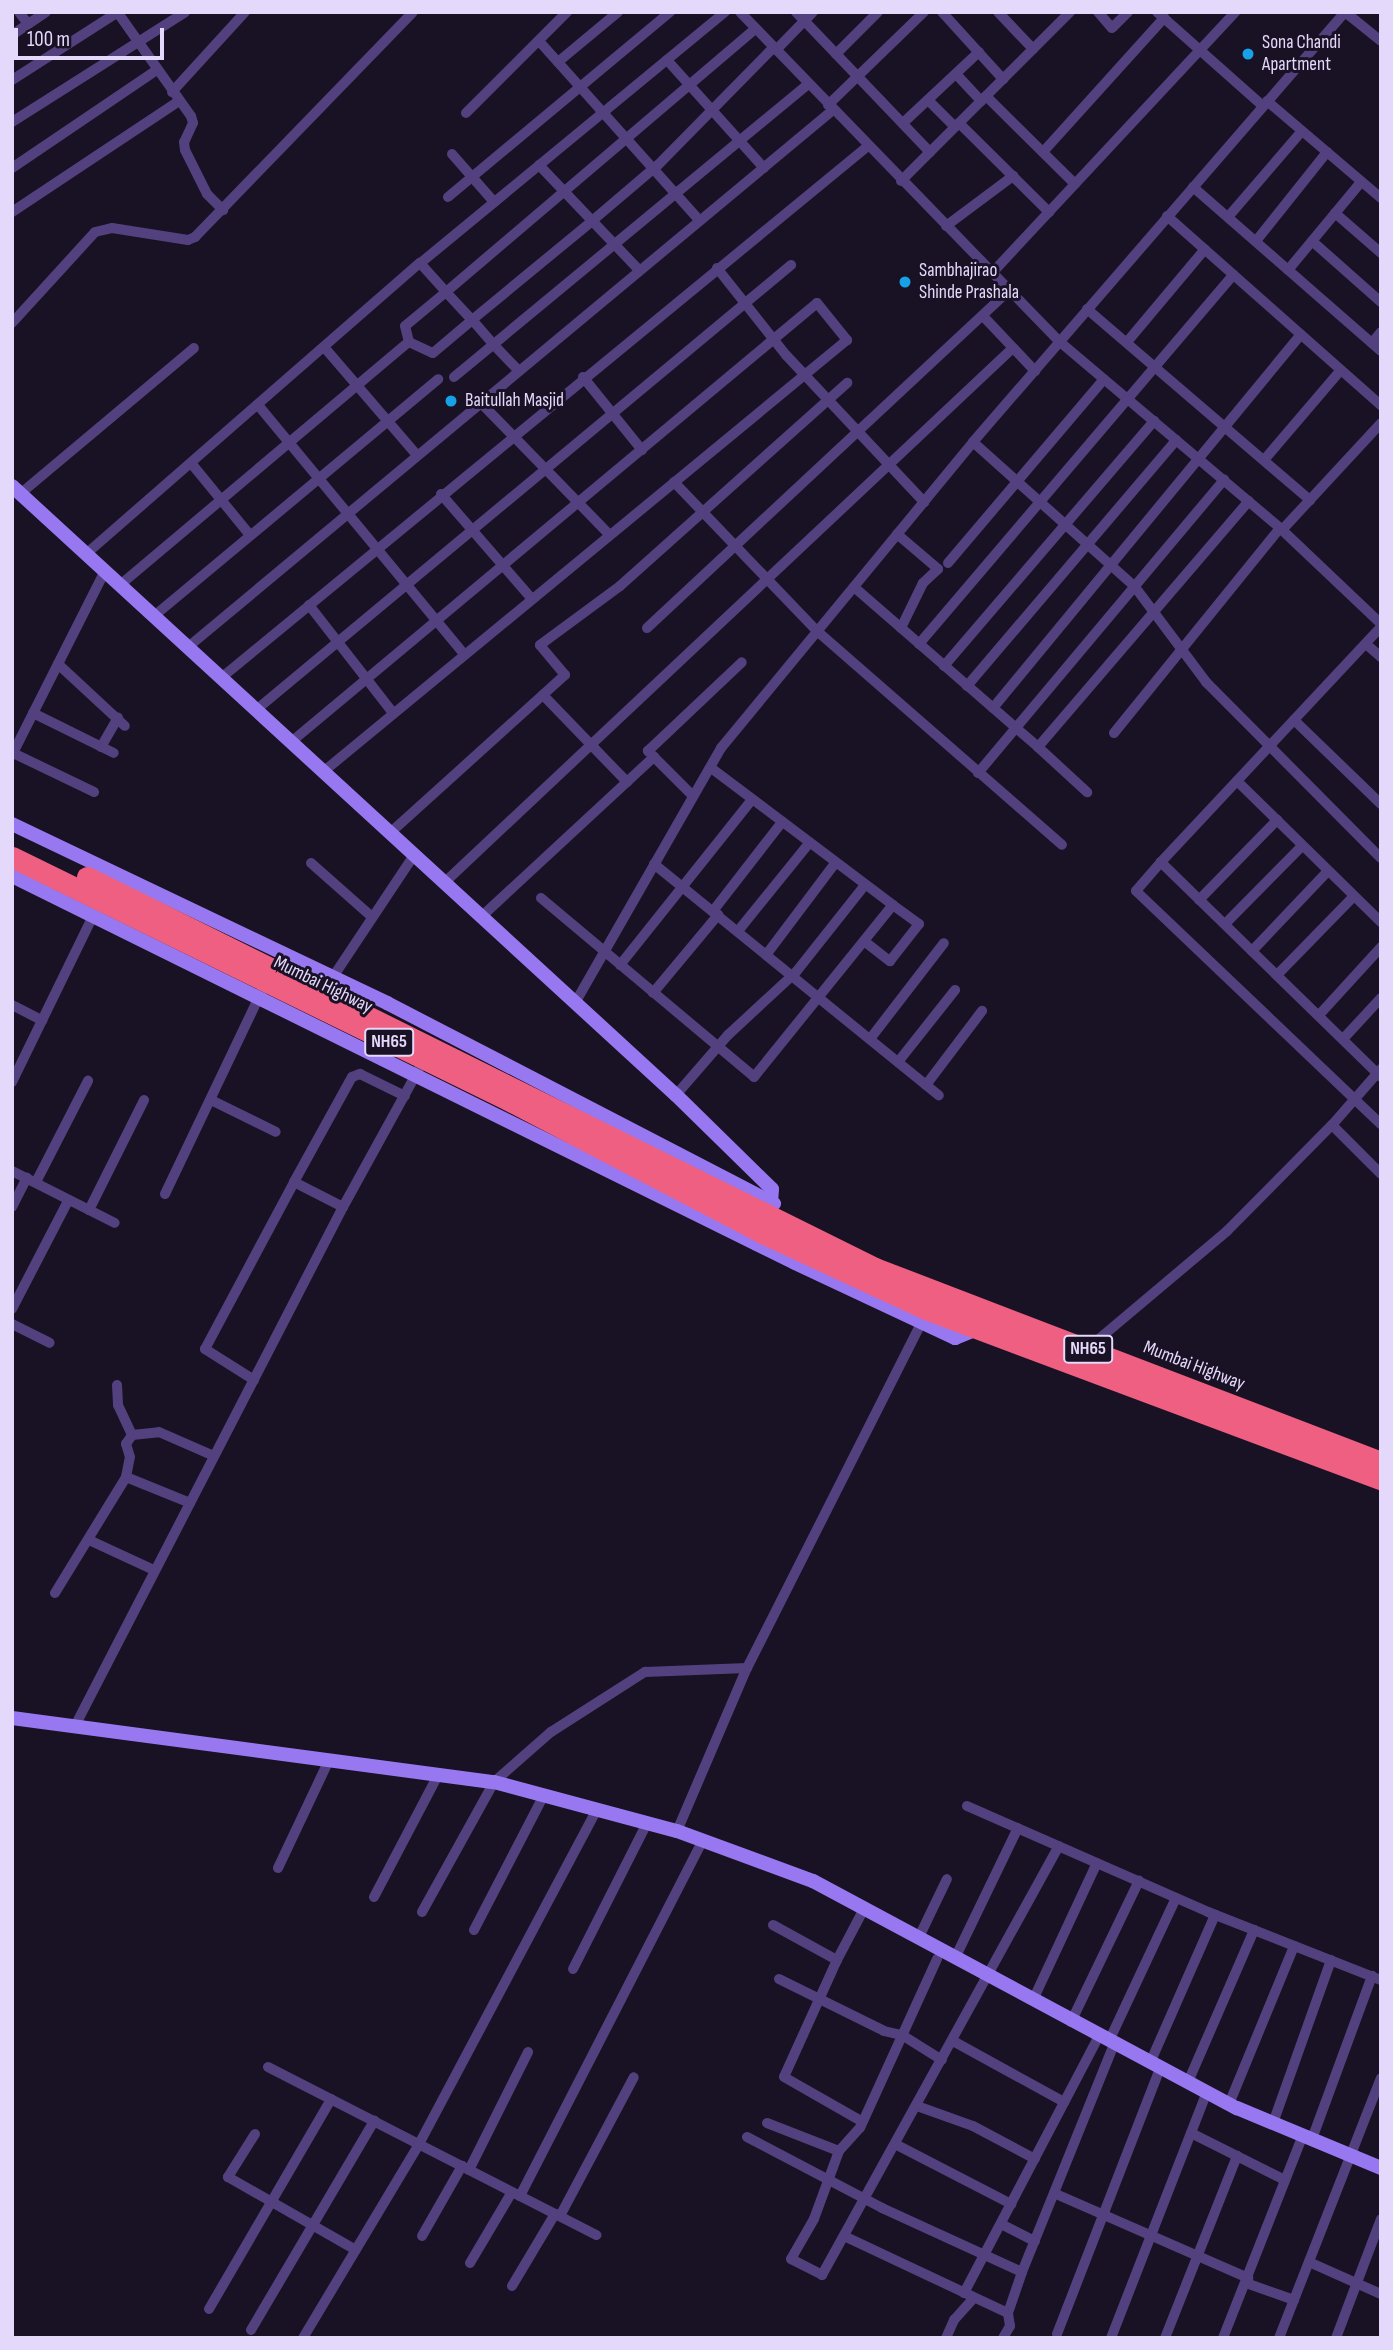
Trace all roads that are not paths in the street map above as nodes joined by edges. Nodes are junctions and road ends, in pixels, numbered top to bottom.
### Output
1 (19, 12) edge
2 (46, 12) edge
3 (118, 12) edge
4 (185, 12) edge
5 (245, 12) edge
6 (413, 12) edge
7 (567, 12) edge
8 (618, 12) edge
9 (670, 12) edge
10 (725, 12) edge
11 (740, 12) edge
12 (796, 12) edge
13 (813, 12) edge
14 (878, 12) edge
15 (924, 12) edge
16 (942, 12) edge
17 (998, 12) edge
18 (1070, 12) edge
19 (1098, 12) edge
20 (1128, 12) edge
21 (1235, 12) edge
22 (1160, 15) edge
23 (805, 21) junction
24 (28, 24) junction
25 (755, 29) junction
26 (12, 35) edge
27 (137, 39) junction
28 (540, 41) junction
29 (1381, 41) edge
30 (774, 49) junction
31 (1033, 49) junction
32 (1200, 50) junction
33 (979, 52) junction
34 (836, 54) junction
35 (667, 60) junction
36 (558, 62) junction
37 (157, 70) junction
38 (956, 74) junction
39 (858, 76) junction
40 (1003, 79) junction
41 (12, 80) edge
42 (807, 84) junction
43 (690, 85) junction
44 (580, 88) junction
45 (175, 96) junction
46 (984, 98) junction
47 (928, 100) junction
48 (1265, 104) junction
49 (830, 108) junction
50 (713, 110) junction
51 (605, 112) junction
52 (466, 113) dead end
53 (12, 122) edge
54 (903, 123) junction
55 (957, 125) junction
56 (1302, 131) junction
57 (628, 139) junction
58 (740, 141) junction
59 (868, 146) junction
60 (930, 152) junction
61 (1043, 152) junction
62 (1327, 152) junction
63 (452, 154) dead end
64 (539, 165) junction
65 (12, 168) edge
66 (764, 168) junction
67 (653, 169) junction
68 (1013, 176) junction
69 (472, 177) junction
70 (901, 181) junction
71 (1361, 181) junction
72 (1075, 184) junction
73 (1193, 187) junction
74 (565, 193) junction
75 (676, 195) junction
76 (448, 197) dead end
77 (1381, 198) edge
78 (494, 202) junction
79 (223, 209) junction
80 (12, 212) edge
81 (1049, 212) junction
82 (1335, 213) junction
83 (1167, 216) junction
84 (1228, 217) junction
85 (592, 221) junction
86 (700, 221) junction
87 (946, 226) junction
88 (1312, 241) junction
89 (1256, 242) junction
90 (616, 246) junction
91 (1205, 249) junction
92 (1381, 253) edge
93 (420, 263) junction
94 (791, 265) dead end
95 (717, 268) junction
96 (1288, 270) junction
97 (640, 271) junction
98 (992, 273) junction
99 (1233, 275) junction
100 (1009, 291) junction
101 (446, 292) junction
102 (1381, 302) edge
103 (744, 303) junction
104 (1087, 309) junction
105 (984, 316) junction
106 (472, 320) junction
107 (12, 323) edge
108 (1381, 332) edge
109 (1301, 334) junction
110 (773, 340) junction
111 (410, 342) junction
112 (1060, 342) junction
113 (1127, 342) junction
114 (1372, 343) junction
115 (494, 345) junction
116 (324, 347) junction
117 (194, 348) dead end
118 (1013, 348) junction
119 (1381, 351) edge
120 (1155, 366) junction
121 (518, 370) junction
122 (1341, 370) junction
123 (1035, 371) junction
124 (804, 375) junction
125 (454, 377) dead end
126 (583, 377) junction
127 (439, 379) dead end
128 (1104, 379) junction
129 (847, 383) dead end
130 (357, 386) junction
131 (1128, 398) junction
132 (480, 401) junction
133 (828, 401) junction
134 (258, 405) junction
135 (1381, 405) edge
136 (612, 413) junction
137 (387, 420) junction
138 (1154, 421) junction
139 (1381, 423) edge
140 (1226, 427) junction
141 (857, 432) junction
142 (512, 434) junction
143 (1176, 439) junction
144 (974, 442) junction
145 (289, 443) junction
146 (642, 450) junction
147 (417, 455) junction
148 (1200, 459) junction
149 (1264, 460) junction
150 (191, 463) junction
151 (889, 465) junction
152 (545, 468) junction
153 (317, 478) junction
154 (1016, 481) junction
155 (1224, 481) junction
156 (674, 482) junction
157 (16, 490) edge
158 (441, 494) junction
159 (1310, 499) junction
160 (221, 500) junction
161 (1249, 501) junction
162 (578, 502) junction
163 (924, 502) junction
164 (1040, 502) junction
165 (347, 514) junction
166 (703, 514) junction
167 (1064, 525) junction
168 (471, 529) junction
169 (1281, 529) junction
170 (609, 534) junction
171 (897, 534) junction
172 (250, 535) junction
173 (1087, 545) junction
174 (735, 547) junction
175 (377, 549) junction
176 (86, 554) junction
177 (501, 564) junction
178 (948, 564) dead end
179 (1111, 567) junction
180 (105, 571) junction
181 (766, 579) junction
182 (405, 583) junction
183 (120, 585) junction
184 (854, 587) junction
185 (1135, 587) junction
186 (531, 598) junction
187 (309, 605) junction
188 (1153, 610) junction
189 (154, 616) junction
190 (435, 620) junction
191 (1381, 626) edge
192 (647, 628) dead end
193 (901, 628) junction
194 (817, 631) junction
195 (337, 641) junction
196 (919, 644) junction
197 (1366, 644) junction
198 (188, 648) junction
199 (1182, 649) junction
200 (464, 654) junction
201 (1381, 657) edge
202 (742, 662) dead end
203 (58, 664) junction
204 (944, 666) junction
205 (221, 678) junction
206 (366, 678) junction
207 (967, 686) junction
208 (543, 695) junction
209 (993, 708) junction
210 (256, 710) junction
211 (33, 713) junction
212 (393, 713) junction
213 (1294, 720) junction
214 (1016, 728) junction
215 (1114, 733) dead end
216 (291, 742) junction
217 (594, 743) junction
218 (101, 747) junction
219 (1038, 747) junction
220 (1268, 748) junction
221 (114, 753) dead end
222 (13, 754) edge
223 (654, 757) junction
224 (710, 767) junction
225 (323, 772) junction
226 (978, 773) junction
227 (1237, 781) junction
228 (627, 782) junction
229 (94, 792) dead end
230 (1087, 792) dead end
231 (693, 796) junction
232 (750, 802) junction
233 (1381, 804) edge
234 (1277, 820) junction
235 (782, 822) junction
236 (12, 824) edge
237 (390, 833) junction
238 (12, 842) edge
239 (810, 842) junction
240 (1062, 845) dead end
241 (1303, 846) junction
242 (414, 855) junction
243 (12, 857) edge
244 (1381, 858) edge
245 (836, 862) junction
246 (1161, 862) junction
247 (311, 863) dead end
248 (654, 864) junction
249 (1328, 871) junction
250 (12, 876) edge
251 (444, 883) junction
252 (865, 885) junction
253 (682, 887) junction
254 (1354, 896) junction
255 (541, 898) dead end
256 (1199, 900) junction
257 (892, 905) junction
258 (97, 907) junction
259 (715, 913) junction
260 (371, 916) junction
261 (481, 917) junction
262 (1381, 922) edge
263 (1225, 924) junction
264 (738, 931) junction
265 (864, 941) junction
266 (944, 943) dead end
267 (1381, 947) edge
268 (1252, 951) junction
269 (604, 952) junction
270 (766, 955) junction
271 (620, 965) junction
272 (791, 975) junction
273 (1277, 975) junction
274 (327, 985) junction
275 (263, 990) junction
276 (956, 990) dead end
277 (653, 993) junction
278 (819, 998) junction
279 (1381, 998) edge
280 (575, 1003) junction
281 (12, 1006) edge
282 (982, 1011) dead end
283 (1319, 1015) junction
284 (42, 1020) junction
285 (870, 1039) junction
286 (1343, 1039) junction
287 (718, 1047) junction
288 (898, 1062) junction
289 (420, 1068) junction
290 (1380, 1073) edge
291 (88, 1081) dead end
292 (12, 1082) edge
293 (926, 1085) junction
294 (405, 1096) junction
295 (676, 1096) junction
296 (939, 1096) dead end
297 (144, 1100) dead end
298 (211, 1100) junction
299 (1355, 1100) junction
300 (1381, 1124) edge
301 (1332, 1125) junction
302 (276, 1132) dead end
303 (12, 1171) edge
304 (1381, 1174) edge
305 (31, 1180) junction
306 (294, 1182) junction
307 (165, 1194) dead end
308 (68, 1201) junction
309 (12, 1207) edge
310 (343, 1207) junction
311 (89, 1210) junction
312 (115, 1223) dead end
313 (766, 1224) junction
314 (12, 1309) edge
315 (925, 1316) junction
316 (12, 1324) edge
317 (50, 1343) dead end
318 (1087, 1349) junction
319 (254, 1380) junction
320 (117, 1385) dead end
321 (132, 1435) junction
322 (214, 1456) junction
323 (1381, 1462) edge
324 (126, 1477) junction
325 (1381, 1479) edge
326 (190, 1503) junction
327 (89, 1540) junction
328 (154, 1570) junction
329 (55, 1593) dead end
330 (747, 1668) junction
331 (12, 1718) edge
332 (76, 1724) junction
333 (328, 1762) junction
334 (438, 1775) junction
335 (494, 1782) junction
336 (544, 1795) junction
337 (967, 1806) dead end
338 (597, 1809) junction
339 (647, 1823) junction
340 (1018, 1828) junction
341 (677, 1831) junction
342 (702, 1842) junction
343 (1059, 1846) junction
344 (1097, 1863) junction
345 (278, 1868) dead end
346 (947, 1878) dead end
347 (1139, 1881) junction
348 (374, 1897) dead end
349 (1176, 1898) junction
350 (865, 1907) junction
351 (422, 1912) dead end
352 (1215, 1915) junction
353 (773, 1925) dead end
354 (474, 1930) dead end
355 (1254, 1930) junction
356 (920, 1936) junction
357 (1294, 1946) junction
358 (956, 1956) junction
359 (937, 1959) dead end
360 (837, 1960) junction
361 (1331, 1960) junction
362 (573, 1969) dead end
363 (990, 1976) junction
364 (1376, 1978) edge
365 (779, 1979) dead end
366 (819, 1997) junction
367 (1032, 2000) junction
368 (1071, 2022) junction
369 (902, 2035) junction
370 (1107, 2040) junction
371 (953, 2041) junction
372 (528, 2052) dead end
373 (943, 2060) junction
374 (1155, 2065) junction
375 (268, 2067) dead end
376 (635, 2077) dead end
377 (1381, 2078) edge
378 (1188, 2082) junction
379 (1207, 2092) junction
380 (331, 2099) junction
381 (1065, 2102) junction
382 (1229, 2104) junction
383 (917, 2106) junction
384 (373, 2121) junction
385 (861, 2121) junction
386 (767, 2123) dead end
387 (1273, 2123) junction
388 (1191, 2133) junction
389 (255, 2134) dead end
390 (747, 2137) dead end
391 (1307, 2137) junction
392 (419, 2144) junction
393 (895, 2144) junction
394 (839, 2151) junction
395 (1351, 2155) junction
396 (1237, 2156) junction
397 (1035, 2159) junction
398 (466, 2168) junction
399 (1381, 2168) edge
400 (829, 2180) junction
401 (1285, 2180) junction
402 (516, 2194) junction
403 (1056, 2194) junction
404 (864, 2199) junction
405 (272, 2202) junction
406 (1011, 2204) junction
407 (558, 2215) junction
408 (1103, 2215) junction
409 (1381, 2219) edge
410 (1000, 2224) junction
411 (312, 2225) junction
412 (596, 2235) dead end
413 (422, 2236) dead end
414 (844, 2236) junction
415 (1151, 2236) junction
416 (1035, 2241) junction
417 (356, 2250) junction
418 (985, 2253) junction
419 (1197, 2256) junction
420 (1309, 2262) junction
421 (470, 2263) dead end
422 (1022, 2272) junction
423 (1247, 2281) junction
424 (1356, 2283) junction
425 (512, 2286) dead end
426 (1381, 2294) edge
427 (969, 2295) junction
428 (1294, 2300) junction
429 (209, 2309) dead end
430 (1008, 2313) junction
431 (251, 2330) dead end
432 (1059, 2336) edge
433 (303, 2338) edge
434 (946, 2338) edge
435 (1003, 2338) edge
436 (1111, 2338) edge
437 (1165, 2338) edge
438 (1223, 2338) edge
439 (1279, 2338) edge
440 (1336, 2338) edge

1 - 24 street
2 - 24 street
3 - 27 street
3 - 41 street
4 - 27 street
5 - 45 street
6 - 79 street
7 - 28 street
8 - 36 street
9 - 44 street
10 - 35 street
11 - 25 street
12 - 23 street
13 - 23 street
14 - 34 street
15 - 39 street
16 - 33 street
17 - 31 street
18 - 31 street
19 - 20 street
21 - 32 street
22 - 32 street
22 - 61 street
23 - 30 street
23 - 34 street
24 - 26 street
25 - 30 street
25 - 43 street
27 - 37 street
27 - 53 street
28 - 36 street
28 - 52 street
29 - 48 street
30 - 42 street
30 - 50 street
31 - 40 street
32 - 48 street
32 - 72 street
33 - 38 street
33 - 40 street
34 - 39 street
35 - 43 street
35 - 51 street
36 - 44 street
37 - 45 street
37 - 65 street
38 - 46 street
38 - 47 street
39 - 49 street
39 - 54 street
40 - 46 street
42 - 49 street
42 - 58 street
43 - 50 street
43 - 57 street
44 - 51 street
44 - 69 street
45 - 79 street
45 - 80 street
46 - 55 street
46 - 61 street
47 - 54 street
47 - 55 street
48 - 56 street
48 - 73 street
49 - 59 street
49 - 66 street
50 - 58 street
50 - 67 street
51 - 57 street
51 - 64 street
54 - 60 street
55 - 60 street
55 - 68 street
56 - 62 street
56 - 84 street
57 - 67 street
57 - 74 street
58 - 66 street
58 - 75 street
59 - 70 street
59 - 95 street
60 - 70 street
61 - 72 street
62 - 71 street
62 - 89 street
63 - 69 street
64 - 74 street
64 - 78 street
66 - 86 street
67 - 75 street
67 - 85 street
68 - 81 street
68 - 87 street
69 - 76 street
69 - 78 street
70 - 87 street
71 - 77 street
71 - 82 street
72 - 81 street
73 - 83 street
73 - 84 street
74 - 85 street
74 - 101 street
75 - 86 street
75 - 90 street
78 - 93 street
79 - 107 street
81 - 98 street
82 - 88 street
82 - 92 street
83 - 91 street
83 - 104 street
84 - 89 street
85 - 90 street
85 - 106 street
86 - 97 street
87 - 98 street
88 - 96 street
88 - 102 street
89 - 96 street
90 - 97 street
90 - 115 street
91 - 99 street
91 - 113 street
93 - 101 street
93 - 116 street
94 - 103 street
95 - 103 street
95 - 126 street
96 - 114 street
97 - 121 street
98 - 100 street
99 - 109 street
99 - 120 street
100 - 105 street
100 - 112 street
101 - 106 street
101 - 111 street
103 - 110 street
103 - 136 street
104 - 112 street
104 - 113 street
105 - 118 street
105 - 141 street
106 - 111 street
106 - 115 street
108 - 114 street
109 - 122 street
109 - 140 street
110 - 124 street
110 - 124 street
110 - 146 street
111 - 130 street
112 - 123 street
112 - 128 street
113 - 120 street
114 - 119 street
115 - 121 street
115 - 125 street
116 - 130 street
116 - 134 street
117 - 157 street
118 - 123 street
118 - 151 street
120 - 131 street
120 - 140 street
121 - 132 street
122 - 135 street
122 - 149 street
123 - 144 street
124 - 133 street
124 - 156 street
126 - 136 street
126 - 142 street
127 - 137 street
128 - 131 street
128 - 154 street
129 - 133 street
130 - 137 street
130 - 145 street
131 - 138 street
131 - 164 street
132 - 142 street
132 - 147 street
133 - 141 street
133 - 166 street
134 - 145 street
134 - 150 street
136 - 146 street
136 - 152 street
137 - 147 street
137 - 153 street
138 - 143 street
138 - 167 street
139 - 159 street
140 - 148 street
140 - 149 street
141 - 151 street
141 - 174 street
142 - 152 street
142 - 158 street
143 - 148 street
143 - 173 street
144 - 154 street
144 - 163 street
145 - 153 street
145 - 160 street
146 - 162 street
147 - 165 street
148 - 155 street
148 - 179 street
149 - 159 street
150 - 160 street
150 - 176 street
151 - 163 street
151 - 181 street
152 - 162 street
152 - 168 street
153 - 165 street
153 - 172 street
154 - 164 street
154 - 178 street
155 - 161 street
155 - 185 street
156 - 166 street
156 - 170 street
157 - 176 street
158 - 168 street
158 - 175 street
159 - 169 street
160 - 172 street
160 - 183 street
161 - 169 street
161 - 188 street
162 - 170 street
162 - 177 street
163 - 171 street
164 - 167 street
164 - 196 street
165 - 175 street
165 - 198 street
166 - 174 street
166 - 208 street
167 - 173 street
167 - 204 street
168 - 177 street
168 - 182 street
169 - 191 street
169 - 199 street
170 - 186 street
171 - 184 street
171 - 193 street
172 - 189 street
173 - 179 street
173 - 207 street
174 - 181 street
174 - 192 street
175 - 182 street
175 - 187 street
176 - 180 street
177 - 186 street
177 - 190 street
179 - 185 street
179 - 209 street
180 - 183 street
180 - 203 street
181 - 194 street
181 - 217 street
182 - 190 street
182 - 195 street
183 - 189 street
184 - 193 street
184 - 194 street
185 - 188 street
185 - 214 street
186 - 200 street
187 - 195 street
187 - 205 street
188 - 199 street
188 - 219 street
189 - 198 street
190 - 200 street
190 - 206 street
191 - 197 street
193 - 196 street
194 - 224 street
194 - 226 street
195 - 206 street
195 - 210 street
196 - 204 street
197 - 201 street
197 - 213 street
198 - 205 street
199 - 215 street
199 - 220 street
200 - 212 street
202 - 223 street
203 - 211 street
203 - 218 street
204 - 207 street
205 - 210 street
206 - 212 street
206 - 216 street
207 - 209 street
208 - 217 street
208 - 237 street
209 - 214 street
210 - 216 street
211 - 218 street
211 - 222 street
212 - 225 street
213 - 220 street
213 - 233 street
214 - 219 street
214 - 226 street
216 - 225 street
217 - 228 street
217 - 251 street
218 - 221 street
219 - 230 street
220 - 227 street
220 - 244 street
222 - 229 street
223 - 228 street
223 - 231 street
224 - 231 street
224 - 232 street
225 - 237 street
226 - 240 street
227 - 234 street
227 - 246 street
228 - 261 street
231 - 248 street
232 - 235 street
232 - 253 street
234 - 241 street
234 - 256 street
235 - 239 street
235 - 259 street
236 - 274 street
237 - 242 street
238 - 274 highway, Mumbai Highway / NH65
239 - 245 street
239 - 264 street
241 - 249 street
241 - 263 street
242 - 251 street
242 - 260 street
243 - 258 highway, Mumbai Highway / NH65
245 - 252 street
245 - 270 street
246 - 256 street
246 - 299 street
247 - 260 street
248 - 253 street
248 - 269 street
249 - 254 street
249 - 268 street
250 - 258 street
251 - 261 street
252 - 257 street
252 - 272 street
253 - 259 street
253 - 271 street
254 - 262 street
254 - 273 street
255 - 269 street
256 - 263 street
257 - 265 street
257 - 265 street
258 - 275 highway, Mumbai Highway / NH65
258 - 284 street
259 - 264 street
259 - 277 street
260 - 274 street
261 - 280 street
263 - 268 street
264 - 270 street
265 - 278 street
266 - 285 street
267 - 283 street
268 - 273 street
269 - 271 street
269 - 280 street
270 - 272 street
271 - 277 street
272 - 278 street
272 - 287 street
273 - 283 street
274 - 313 street
274 - 313 highway, Mumbai Highway / NH65
275 - 289 highway, Mumbai Highway / NH65
275 - 298 street
276 - 288 street
277 - 287 street
278 - 285 street
278 - 287 street
279 - 286 street
280 - 295 street
281 - 284 street
282 - 293 street
283 - 286 street
284 - 292 street
285 - 288 street
286 - 290 street
287 - 295 street
288 - 293 street
289 - 294 street
289 - 313 highway, Mumbai Highway / NH65
290 - 299 street
291 - 305 street
293 - 296 street
294 - 306 street
294 - 310 street
295 - 313 street
297 - 311 street
298 - 302 street
298 - 307 street
299 - 300 street
299 - 301 street
301 - 304 street
301 - 318 street
303 - 305 street
305 - 308 street
305 - 309 street
306 - 310 street
306 - 319 street
308 - 311 street
308 - 314 street
310 - 319 street
311 - 312 street
313 - 315 highway, NH65
313 - 318 highway, Mumbai Highway / NH65
315 - 325 highway, NH65
315 - 330 street
316 - 317 street
318 - 323 highway, Mumbai Highway / NH65
319 - 322 street
320 - 321 street
321 - 322 street
321 - 324 street
322 - 326 street
324 - 326 street
324 - 327 street
326 - 328 street
327 - 328 street
327 - 329 street
328 - 332 street
330 - 335 street
330 - 341 street
331 - 332 street
332 - 333 street
333 - 334 street
333 - 345 street
334 - 335 street
334 - 348 street
335 - 336 street
335 - 351 street
336 - 338 street
336 - 354 street
337 - 340 street
338 - 339 street
338 - 392 street
339 - 341 street
339 - 362 street
340 - 343 street
340 - 358 street
341 - 342 street
342 - 350 street
342 - 402 street
343 - 344 street
343 - 363 street
344 - 347 street
344 - 367 street
346 - 356 street
347 - 349 street
347 - 368 street
349 - 352 street
349 - 370 street
350 - 356 street
350 - 360 street
352 - 355 street
352 - 374 street
353 - 360 street
355 - 357 street
355 - 378 street
356 - 358 street
357 - 361 street
357 - 382 street
358 - 363 street
359 - 369 street
360 - 366 street
361 - 364 street
361 - 387 street
363 - 367 street
363 - 371 street
364 - 391 street
365 - 366 street
366 - 369 street
366 - 385 street
367 - 368 street
368 - 370 street
369 - 373 street
369 - 385 street
370 - 374 street
370 - 381 street
370 - 403 street
371 - 373 street
371 - 381 street
372 - 398 street
373 - 383 street
374 - 378 street
374 - 408 street
375 - 380 street
376 - 407 street
377 - 395 street
378 - 379 street
379 - 382 street
379 - 388 street
380 - 384 street
380 - 405 street
381 - 397 street
382 - 387 street
383 - 393 street
383 - 397 street
384 - 392 street
384 - 411 street
385 - 394 street
386 - 394 street
387 - 391 street
388 - 396 street
388 - 415 street
389 - 405 street
390 - 400 street
391 - 395 street
391 - 401 street
392 - 398 street
392 - 417 street
393 - 404 street
393 - 406 street
394 - 400 street
395 - 399 street
395 - 420 street
396 - 401 street
396 - 419 street
397 - 406 street
398 - 402 street
398 - 413 street
400 - 404 street
400 - 414 street
401 - 423 street
402 - 407 street
402 - 421 street
403 - 408 street
403 - 416 street
404 - 414 street
404 - 418 street
405 - 411 street
405 - 429 street
406 - 410 street
407 - 412 street
407 - 425 street
408 - 415 street
408 - 432 street
409 - 424 street
410 - 416 street
410 - 418 street
411 - 417 street
411 - 431 street
414 - 427 street
415 - 419 street
415 - 436 street
416 - 422 street
417 - 433 street
418 - 422 street
418 - 427 street
419 - 423 street
419 - 437 street
420 - 424 street
420 - 428 street
422 - 430 street
423 - 428 street
423 - 438 street
424 - 426 street
424 - 440 street
427 - 430 street
427 - 434 street
428 - 439 street
430 - 435 street

